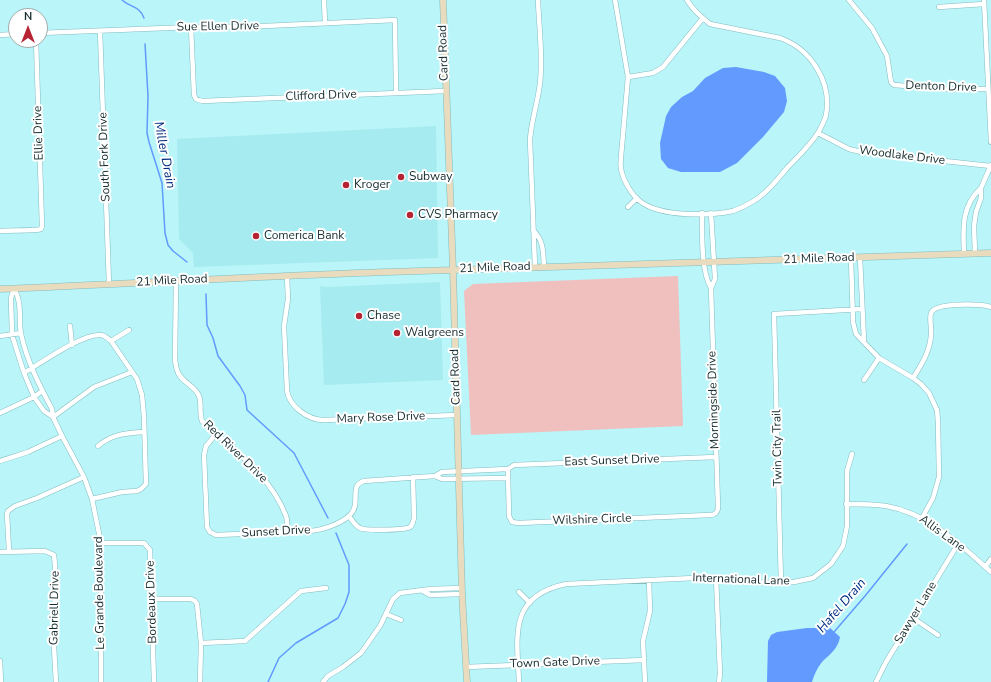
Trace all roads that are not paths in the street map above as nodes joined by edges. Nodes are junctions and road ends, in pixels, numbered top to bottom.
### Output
1 (324, 0) edge
2 (443, 0) edge
3 (538, 0) edge
4 (615, 0) edge
5 (687, 0) edge
6 (849, 0) edge
7 (984, 2) edge
8 (939, 7) dead end
9 (703, 18) junction
10 (325, 23) junction
11 (191, 27) junction
12 (100, 31) junction
13 (48, 33) edge
14 (36, 48) edge
15 (628, 77) junction
16 (988, 89) junction
17 (446, 91) junction
18 (396, 92) junction
19 (818, 133) junction
20 (991, 133) edge
21 (991, 142) edge
22 (991, 166) edge
23 (981, 188) junction
24 (637, 198) junction
25 (628, 207) dead end
26 (967, 210) junction
27 (976, 212) junction
28 (702, 213) junction
29 (712, 213) junction
30 (533, 230) junction
31 (0, 231) edge
32 (991, 253) edge
33 (964, 254) junction
34 (975, 254) junction
35 (850, 258) junction
36 (860, 258) junction
37 (704, 263) junction
38 (714, 263) junction
39 (535, 266) junction
40 (544, 266) junction
41 (453, 270) junction
42 (287, 276) junction
43 (176, 281) junction
44 (109, 284) junction
45 (851, 287) junction
46 (861, 287) junction
47 (14, 288) junction
48 (711, 288) junction
49 (0, 289) edge
50 (991, 307) edge
51 (852, 309) junction
52 (862, 309) junction
53 (70, 326) dead end
54 (129, 330) dead end
55 (21, 333) junction
56 (12, 335) junction
57 (0, 336) edge
58 (864, 340) junction
59 (111, 341) junction
60 (72, 344) junction
61 (879, 358) junction
62 (32, 369) junction
63 (132, 372) junction
64 (24, 373) junction
65 (914, 378) junction
66 (864, 380) dead end
67 (42, 391) junction
68 (34, 397) junction
69 (0, 413) edge
70 (457, 415) junction
71 (54, 417) junction
72 (144, 432) junction
73 (216, 434) junction
74 (62, 436) junction
75 (98, 446) dead end
76 (852, 454) dead end
77 (716, 457) junction
78 (0, 461) edge
79 (508, 469) junction
80 (459, 471) junction
81 (435, 476) junction
82 (84, 477) junction
83 (413, 477) junction
84 (508, 478) junction
85 (460, 479) junction
86 (92, 499) junction
87 (846, 504) junction
88 (716, 512) joint
89 (350, 516) junction
90 (922, 518) junction
91 (287, 532) junction
92 (101, 543) junction
93 (958, 544) junction
94 (9, 551) junction
95 (0, 552) edge
96 (991, 559) edge
97 (985, 567) junction
98 (991, 572) edge
99 (716, 578) junction
100 (649, 580) junction
101 (781, 583) junction
102 (326, 588) dead end
103 (461, 591) junction
104 (519, 592) dead end
105 (152, 599) junction
106 (530, 603) junction
107 (386, 614) junction
108 (913, 618) junction
109 (401, 620) dead end
110 (938, 635) dead end
111 (201, 643) junction
112 (644, 660) junction
113 (0, 661) edge
114 (518, 665) junction
115 (466, 667) junction
116 (1, 682) edge
117 (56, 682) edge
118 (101, 682) edge
119 (154, 682) edge
120 (200, 682) edge
121 (323, 682) edge
122 (467, 682) edge
123 (518, 682) edge
124 (645, 682) edge
125 (719, 682) edge
126 (876, 682) edge

1 - 10 street
2 - 17 street, Card Road
3 - 30 street
4 - 15 street
5 - 9 street
6 - 16 street, Denton Drive
7 - 8 street
7 - 16 street
9 - 15 street
9 - 19 street
10 - 11 street, Sue Ellen Drive
10 - 18 street, Sue Ellen Drive
11 - 12 street, Sue Ellen Drive
11 - 18 street, Clifford Drive
12 - 13 street, Sue Ellen Drive
12 - 44 street, South Fork Drive
14 - 31 street, Ellie Drive
15 - 24 street
16 - 20 street
17 - 18 street, Clifford Drive
17 - 41 street, Card Road
19 - 22 street, Woodlake Drive
19 - 29 street
20 - 21 street
22 - 23 street
23 - 26 street
23 - 27 street
24 - 25 street
24 - 28 street
26 - 27 street
26 - 33 street
27 - 34 street
28 - 29 street
28 - 37 street, Morningside Drive
29 - 38 street, Morningside Drive
30 - 39 street
30 - 40 street
32 - 34 street, 21 Mile Road
33 - 34 street, 21 Mile Road
33 - 36 street, 21 Mile Road
35 - 36 street, 21 Mile Road
35 - 38 street, 21 Mile Road
35 - 45 street
36 - 46 street
37 - 38 street, 21 Mile Road
37 - 40 street, 21 Mile Road
37 - 48 street, Morningside Drive
38 - 48 street, Morningside Drive
39 - 40 street, 21 Mile Road
39 - 41 street, 21 Mile Road
41 - 42 street, 21 Mile Road
41 - 70 street, Card Road
42 - 43 street, 21 Mile Road
42 - 70 street, Mary Rose Drive
43 - 44 street, 21 Mile Road
43 - 73 street, Red River Drive
44 - 47 street, 21 Mile Road
45 - 46 street
45 - 51 street
46 - 52 street
47 - 49 street, 21 Mile Road
47 - 55 street, Le Grande Boulevard
47 - 56 street, Le Grande Boulevard
48 - 77 street, Morningside Drive
50 - 65 street
51 - 52 street
51 - 58 street
51 - 101 street, Twin City Trail
52 - 58 street
53 - 60 street
54 - 59 street
55 - 56 street
55 - 62 street, Le Grande Boulevard
56 - 57 street
56 - 64 street, Le Grande Boulevard
58 - 61 street
59 - 60 street
59 - 63 street
60 - 62 street
61 - 65 street
61 - 66 street
62 - 64 street
62 - 67 street, Le Grande Boulevard
63 - 71 street
63 - 72 street
64 - 68 street, Le Grande Boulevard
65 - 90 street
67 - 68 street
67 - 71 street, Le Grande Boulevard
68 - 69 street
68 - 71 street, Le Grande Boulevard
70 - 80 street, Card Road
71 - 74 street, Le Grande Boulevard
72 - 75 street
72 - 86 street
73 - 91 street, Red River Drive
73 - 91 street, Sunset Drive
74 - 78 street
74 - 82 street, Le Grande Boulevard
76 - 87 street, International Lane
77 - 79 street, East Sunset Drive
77 - 88 street, Morningside Drive
79 - 80 street, East Sunset Drive
79 - 84 street
80 - 81 street
80 - 85 street, Card Road
81 - 83 street
81 - 85 street
82 - 86 street, Le Grande Boulevard
82 - 94 street
83 - 89 street
83 - 89 street
84 - 85 street
84 - 88 street, Wilshire Circle
85 - 103 street, Card Road
86 - 92 street, Le Grande Boulevard
87 - 90 street, Allis Lane
87 - 101 street, International Lane
89 - 91 street, Sunset Drive
90 - 93 street, Allis Lane
92 - 105 street, Bordeaux Drive
92 - 118 street, Le Grande Boulevard
93 - 97 street, Allis Lane
93 - 108 street, Sawyer Lane
94 - 95 street
94 - 117 street, Gabriell Drive
96 - 97 street
97 - 98 street, Allis Lane
99 - 100 street, International Lane
99 - 101 street, International Lane
99 - 125 street
100 - 106 street, International Lane
100 - 112 street
102 - 111 street
103 - 107 street
103 - 115 street, Card Road
104 - 106 street
105 - 111 street
105 - 119 street, Bordeaux Drive
106 - 114 street, International Lane
107 - 109 street
107 - 121 street
108 - 110 street
108 - 126 street, Sawyer Lane
111 - 120 street
112 - 114 street, Town Gate Drive
112 - 124 street
113 - 116 street
114 - 115 street, Town Gate Drive
114 - 123 street, International Lane
115 - 122 street, Card Road

